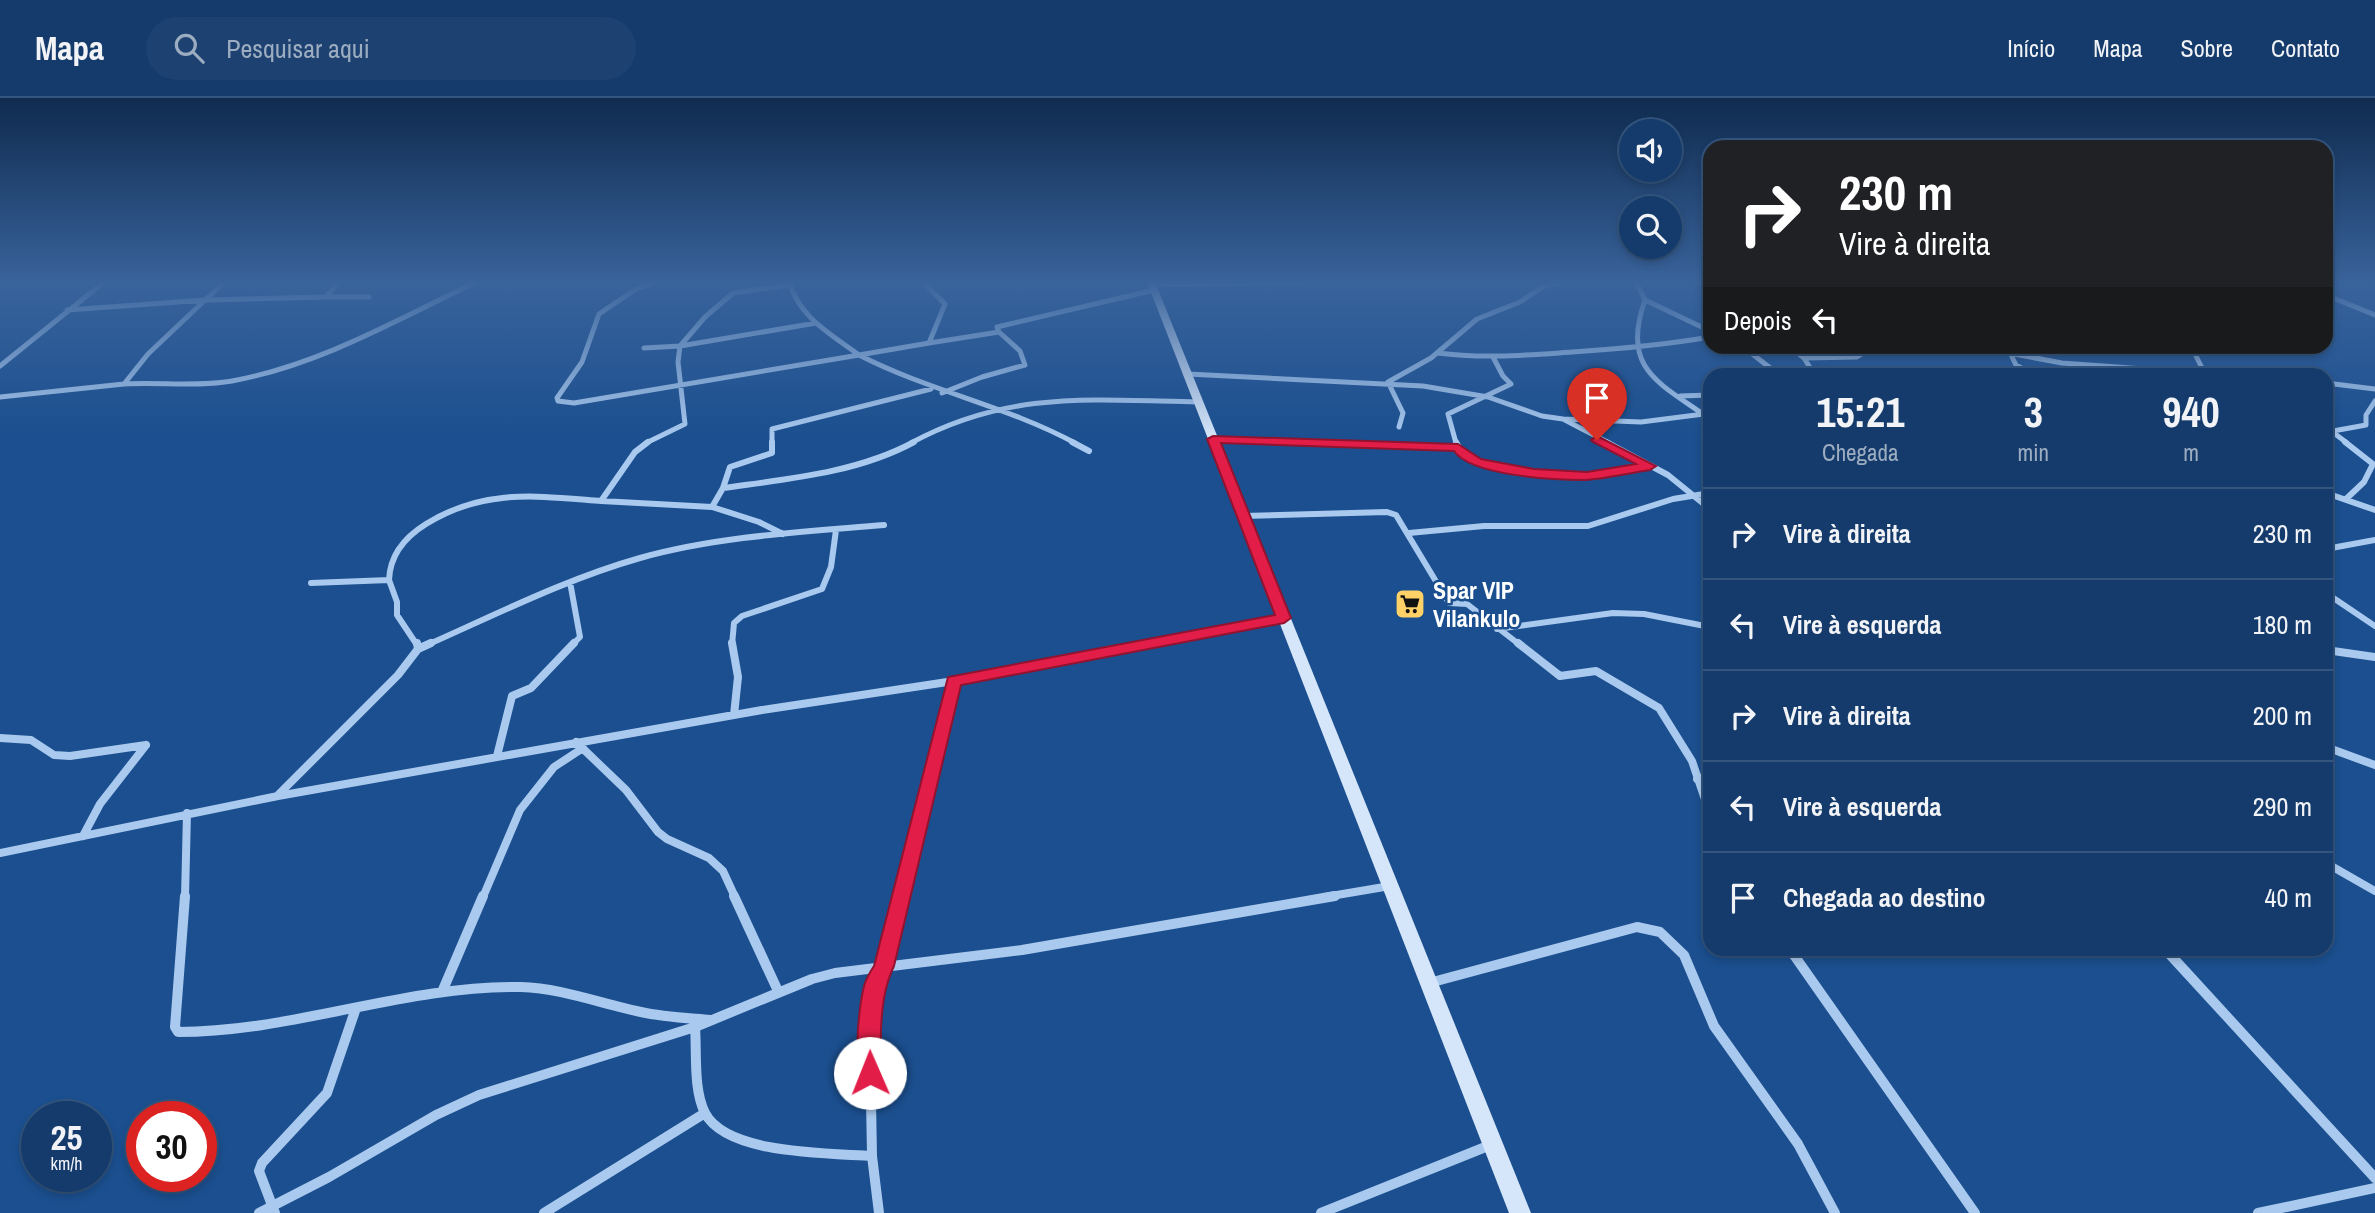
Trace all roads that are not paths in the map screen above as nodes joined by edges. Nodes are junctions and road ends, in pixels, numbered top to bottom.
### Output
1 (38, 334) edge
2 (169, 334) edge
3 (372, 334) edge
4 (591, 334) edge
5 (690, 334) edge
6 (751, 334) edge
7 (831, 334) edge
8 (933, 334) edge
9 (986, 334) edge
10 (1001, 334) edge
11 (1172, 334) edge
12 (1459, 334) edge
13 (1637, 334) edge
14 (1703, 338) edge
15 (929, 343) junction
16 (680, 346) junction
17 (1637, 347) junction
18 (644, 348) dead end
19 (1438, 352) junction
20 (1752, 354) edge
21 (1799, 354) edge
22 (1862, 354) edge
23 (2004, 354) edge
24 (859, 355) junction
25 (2012, 356) junction
26 (1493, 357) junction
27 (1804, 358) junction
28 (0, 366) edge
29 (1770, 368) edge
30 (1810, 368) edge
31 (2021, 368) edge
32 (2088, 368) edge
33 (1188, 374) junction
34 (682, 383) junction
35 (1388, 383) junction
36 (124, 384) junction
37 (2333, 384) edge
38 (931, 389) junction
39 (2375, 389) edge
40 (942, 393) junction
41 (1703, 395) edge
42 (1679, 396) junction
43 (0, 397) edge
44 (1488, 397) junction
45 (1198, 401) junction
46 (2375, 401) edge
47 (993, 409) junction
48 (1703, 414) edge
49 (1703, 417) edge
50 (1563, 419) junction
51 (1399, 427) dead end
52 (2333, 431) joint
53 (1213, 439) junction
54 (1458, 447) junction
55 (1088, 451) dead end
56 (2372, 460) edge
57 (1650, 466) junction
58 (723, 488) junction
59 (1703, 494) edge
60 (2333, 494) edge
61 (1694, 495) junction
62 (2346, 499) junction
63 (601, 501) junction
64 (1703, 503) edge
65 (712, 507) junction
66 (2375, 510) edge
67 (1243, 516) junction
68 (884, 526) dead end
69 (836, 530) junction
70 (1409, 533) junction
71 (782, 534) junction
72 (2375, 541) edge
73 (2333, 548) edge
74 (389, 580) junction
75 (570, 582) junction
76 (311, 583) dead end
77 (2333, 598) edge
78 (1284, 618) junction
79 (1703, 626) edge
80 (2375, 626) edge
81 (1497, 629) junction
82 (418, 649) junction
83 (2333, 651) edge
84 (2375, 657) edge
85 (954, 681) junction
86 (734, 715) junction
87 (0, 737) edge
88 (579, 745) junction
89 (2333, 750) edge
90 (497, 756) junction
91 (2375, 765) edge
92 (1697, 779) junction
93 (1703, 779) edge
94 (1703, 795) edge
95 (278, 796) junction
96 (187, 813) junction
97 (83, 836) junction
98 (0, 853) edge
99 (2333, 867) edge
100 (1390, 886) junction
101 (2375, 891) edge
102 (1795, 956) edge
103 (2171, 956) edge
104 (884, 966) junction
105 (1429, 983) junction
106 (442, 992) junction
107 (778, 992) junction
108 (356, 1008) junction
109 (711, 1020) junction
110 (695, 1027) junction
111 (705, 1113) junction
112 (1493, 1144) junction
113 (872, 1156) junction
114 (2375, 1178) edge
115 (2375, 1188) edge
116 (274, 1210) edge
117 (259, 1213) edge
118 (544, 1213) edge
119 (879, 1213) edge
120 (1321, 1213) edge
121 (1520, 1213) edge
122 (1835, 1213) edge
123 (1975, 1213) edge
124 (2258, 1213) edge

1 - 28 street
2 - 36 street
3 - 36 street
4 - 34 street
5 - 16 street
6 - 16 street
7 - 24 street
8 - 15 street
9 - 15 street
10 - 40 street
11 - 33 main road
12 - 19 street
13 - 17 street
14 - 17 street
15 - 24 street
16 - 18 street
16 - 34 street
17 - 26 street
17 - 42 street
19 - 26 street
19 - 35 street
20 - 29 street
21 - 27 street
22 - 27 street
23 - 25 street
24 - 34 street
24 - 38 street
25 - 31 street
25 - 32 street
26 - 44 street
27 - 30 street
33 - 35 street
33 - 45 main road
34 - 63 street
35 - 44 street
35 - 51 street
36 - 43 street
37 - 39 street
38 - 40 street
38 - 58 street
40 - 47 street
41 - 42 street
42 - 48 street
44 - 50 street
44 - 54 street
45 - 47 street
45 - 53 main road
46 - 52 street
47 - 55 street
47 - 58 street
49 - 50 street
50 - 57 street
52 - 56 street
53 - 54 street
53 - 67 main road
54 - 57 street
56 - 62 street
57 - 61 street
58 - 65 street
59 - 61 street
60 - 62 street
61 - 64 street
61 - 70 street
62 - 66 street
63 - 65 street
63 - 74 street
65 - 71 street
67 - 70 street
67 - 78 main road
68 - 69 street
69 - 71 street
69 - 86 street
70 - 81 street
71 - 75 street
72 - 73 street
74 - 76 street
74 - 82 street
75 - 82 street
75 - 90 street
77 - 80 street
78 - 85 street
78 - 100 main road
79 - 81 street
81 - 92 street
82 - 95 street
83 - 84 street
85 - 86 street
85 - 104 street
86 - 88 street
87 - 97 street
88 - 90 street
88 - 106 street
88 - 107 street
89 - 91 street
90 - 95 street
92 - 93 street
92 - 94 street
95 - 96 street
96 - 97 street
96 - 108 street
97 - 98 street
99 - 101 street
100 - 104 street
100 - 105 main road
102 - 123 street
103 - 114 street
104 - 107 street
104 - 113 street
105 - 112 main road
105 - 122 street
106 - 108 street
106 - 109 street
107 - 109 street
108 - 116 street
109 - 110 street
110 - 111 street
110 - 116 street
111 - 113 street
111 - 118 street
112 - 120 street
112 - 121 main road
113 - 119 street
115 - 124 street
116 - 117 street

